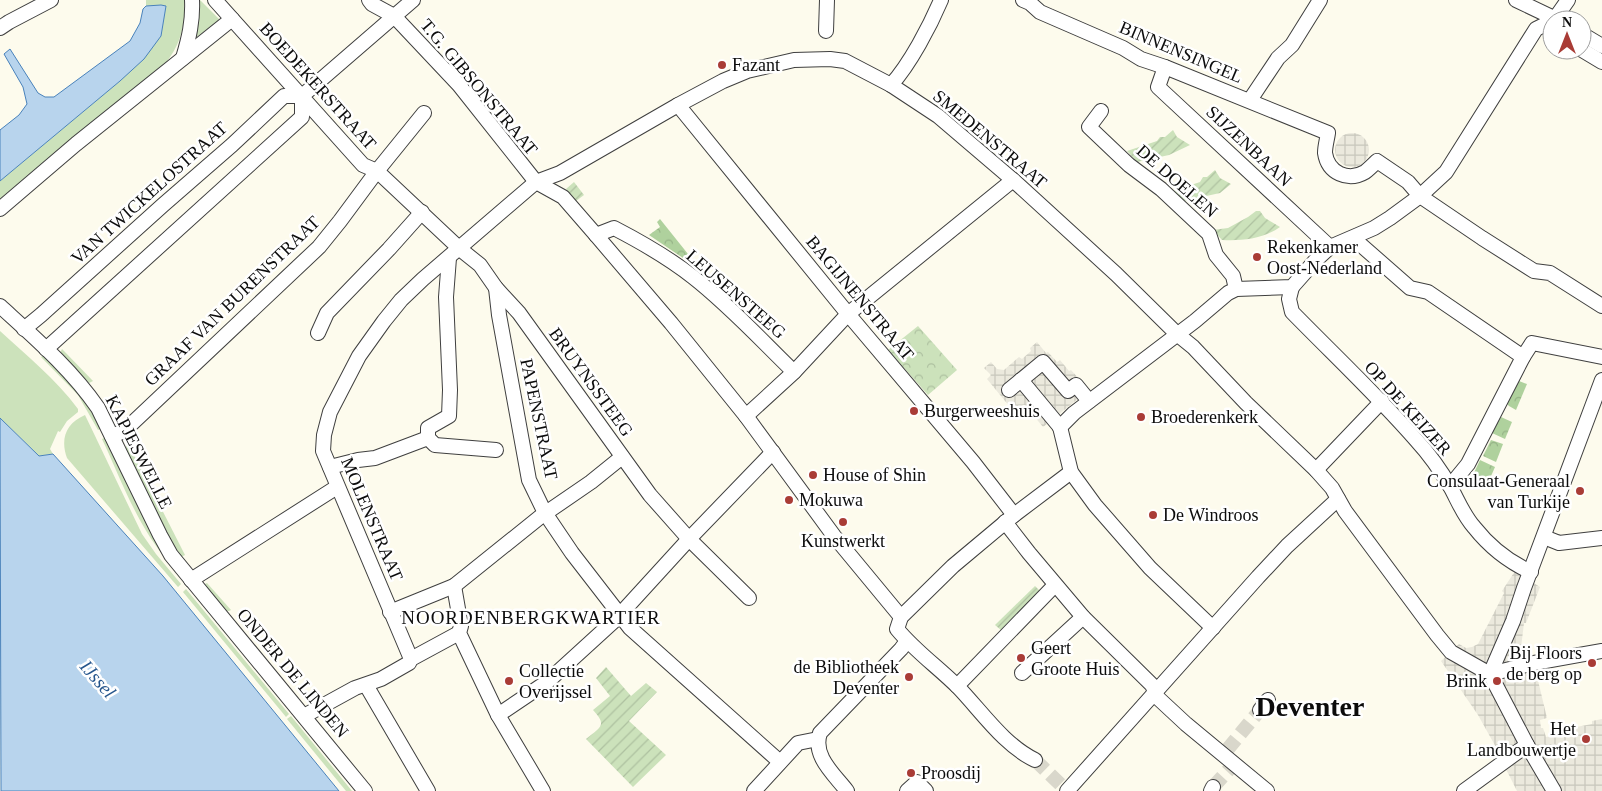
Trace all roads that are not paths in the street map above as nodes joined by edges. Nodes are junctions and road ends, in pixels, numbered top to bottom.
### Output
1 (51, 0) edge
2 (192, 0) edge
3 (215, 0) edge
4 (369, 0) edge
5 (413, 0) edge
6 (827, 0) edge
7 (941, 0) edge
8 (1023, 0) edge
9 (1320, 0) edge
10 (1516, 0) edge
11 (1543, 6) edge
12 (394, 16) junction
13 (232, 19) junction
14 (0, 28) edge
15 (826, 31) dead end
16 (1542, 36) edge
17 (183, 58) junction
18 (1165, 67) junction
19 (891, 85) junction
20 (302, 96) junction
21 (1250, 100) junction
22 (678, 105) junction
23 (1101, 111) dead end
24 (424, 113) dead end
25 (377, 171) junction
26 (1012, 180) junction
27 (536, 182) junction
28 (1420, 196) junction
29 (0, 210) edge
30 (422, 212) junction
31 (596, 234) junction
32 (1353, 238) junction
33 (1330, 247) junction
34 (454, 253) junction
35 (1292, 287) junction
36 (496, 288) junction
37 (1236, 289) junction
38 (0, 306) edge
39 (1602, 306) edge
40 (848, 314) junction
41 (24, 329) junction
42 (318, 333) dead end
43 (1177, 334) junction
44 (46, 348) junction
45 (1523, 358) junction
46 (1602, 358) edge
47 (794, 372) junction
48 (1021, 380) junction
49 (1602, 380) edge
50 (1009, 390) dead end
51 (1089, 401) junction
52 (1382, 401) junction
53 (746, 416) junction
54 (1060, 427) junction
55 (112, 436) junction
56 (428, 438) junction
57 (496, 450) dead end
58 (774, 452) junction
59 (622, 457) junction
60 (330, 467) junction
61 (1316, 470) junction
62 (1071, 472) junction
63 (1450, 486) junction
64 (337, 487) junction
65 (1338, 499) junction
66 (545, 513) junction
67 (1009, 519) junction
68 (1544, 537) junction
69 (1598, 538) edge
70 (688, 539) junction
71 (1531, 572) junction
72 (191, 580) junction
73 (1055, 584) junction
74 (454, 586) junction
75 (749, 598) dead end
76 (390, 612) junction
77 (620, 616) junction
78 (901, 617) junction
79 (1083, 617) junction
80 (1213, 628) junction
81 (459, 633) junction
82 (907, 641) junction
83 (1602, 651) edge
84 (411, 658) junction
85 (1022, 673) dead end
86 (1490, 674) junction
87 (366, 685) junction
88 (957, 686) junction
89 (1156, 692) junction
90 (498, 715) junction
91 (304, 716) junction
92 (818, 739) junction
93 (1527, 744) junction
94 (1035, 760) tunnel mouth
95 (780, 762) junction
96 (1065, 790) edge
97 (365, 791) edge
98 (428, 791) edge
99 (543, 791) edge
100 (754, 791) edge
101 (847, 791) edge
102 (907, 791) edge
103 (926, 791) edge
104 (1267, 791) edge
105 (1464, 791) edge
106 (1554, 791) edge

1 - 14 street
2 - 17 street
3 - 13 street, BOEDEKERSTRAAT
4 - 12 street, T.G. GIBSONSTRAAT
5 - 12 street
6 - 15 street
7 - 19 street
8 - 18 street, BINNENSINGEL
9 - 21 street
10 - 11 street
12 - 20 street, VAN TWICKELOSTRAAT
12 - 27 street, T.G. GIBSONSTRAAT
13 - 17 street
13 - 20 street, BOEDEKERSTRAAT
16 - 28 street
17 - 29 street
18 - 21 street, BINNENSINGEL
18 - 33 street, SIJZENBAAN
19 - 22 street, SMEDENSTRAAT
19 - 26 street, SMEDENSTRAAT
20 - 25 street, BOEDEKERSTRAAT
20 - 41 street, VAN TWICKELOSTRAAT
20 - 44 street
21 - 28 street, BINNENSINGEL
22 - 27 street, SMEDENSTRAAT
22 - 40 street, BAGIJNENSTRAAT
23 - 37 street, DE DOELEN
24 - 25 street, GRAAF VAN BURENSTRAAT
25 - 30 street, BOEDEKERSTRAAT
25 - 55 street, GRAAF VAN BURENSTRAAT
26 - 40 street
26 - 43 street, SMEDENSTRAAT
27 - 31 street
27 - 34 street, MOLENSTRAAT
28 - 32 street
28 - 39 street
30 - 34 street, BRUYNSSTEEG
30 - 42 street
31 - 47 street, LEUSENSTEEG
31 - 53 street
32 - 33 street
32 - 45 street
33 - 35 street
34 - 36 street, BRUYNSSTEEG
34 - 56 street
34 - 60 street, MOLENSTRAAT
35 - 37 street
35 - 52 street, OP DE KEIZER
36 - 59 street, BRUYNSSTEEG
36 - 66 street, PAPENSTRAAT
37 - 43 street
38 - 41 street, KAPJESWELLE
40 - 47 street
40 - 67 street, BAGIJNENSTRAAT
41 - 44 street, KAPJESWELLE
43 - 51 street
43 - 61 street, SMEDENSTRAAT
44 - 55 street, KAPJESWELLE
45 - 46 street, OP DE KEIZER
45 - 63 street, OP DE KEIZER
47 - 53 street
48 - 50 street
48 - 51 street
48 - 54 street
49 - 68 street
51 - 54 street
52 - 61 street
52 - 63 street, OP DE KEIZER
53 - 58 street
54 - 62 street
55 - 72 street, KAPJESWELLE
56 - 57 street
56 - 60 street
58 - 70 street
58 - 78 street
59 - 66 street
59 - 70 street, BRUYNSSTEEG
60 - 64 street, MOLENSTRAAT
61 - 65 street, SMEDENSTRAAT
62 - 67 street
62 - 80 street
63 - 71 street
64 - 72 street
64 - 76 street, MOLENSTRAAT
65 - 80 street
65 - 86 street, SMEDENSTRAAT
66 - 74 street
66 - 77 street, PAPENSTRAAT
67 - 73 street, BAGIJNENSTRAAT
67 - 78 street
68 - 69 street
68 - 71 street
70 - 75 street, BRUYNSSTEEG
70 - 77 street
71 - 86 street
72 - 91 street, ONDER DE LINDEN
73 - 79 street, BAGIJNENSTRAAT
73 - 88 street
74 - 76 street
74 - 81 street
76 - 84 street, MOLENSTRAAT
77 - 90 street
77 - 95 street, PAPENSTRAAT
78 - 82 street
79 - 85 street
79 - 89 street, BAGIJNENSTRAAT
80 - 89 street
81 - 84 street
81 - 90 street
82 - 88 street
82 - 92 street
83 - 86 street
84 - 87 street
86 - 93 street
87 - 91 street
87 - 98 street
88 - 94 street
89 - 96 street
89 - 104 street, BAGIJNENSTRAAT
90 - 99 street
91 - 97 street, ONDER DE LINDEN
92 - 95 street
92 - 101 street
93 - 105 street
93 - 106 street
95 - 100 street
102 - 103 street

